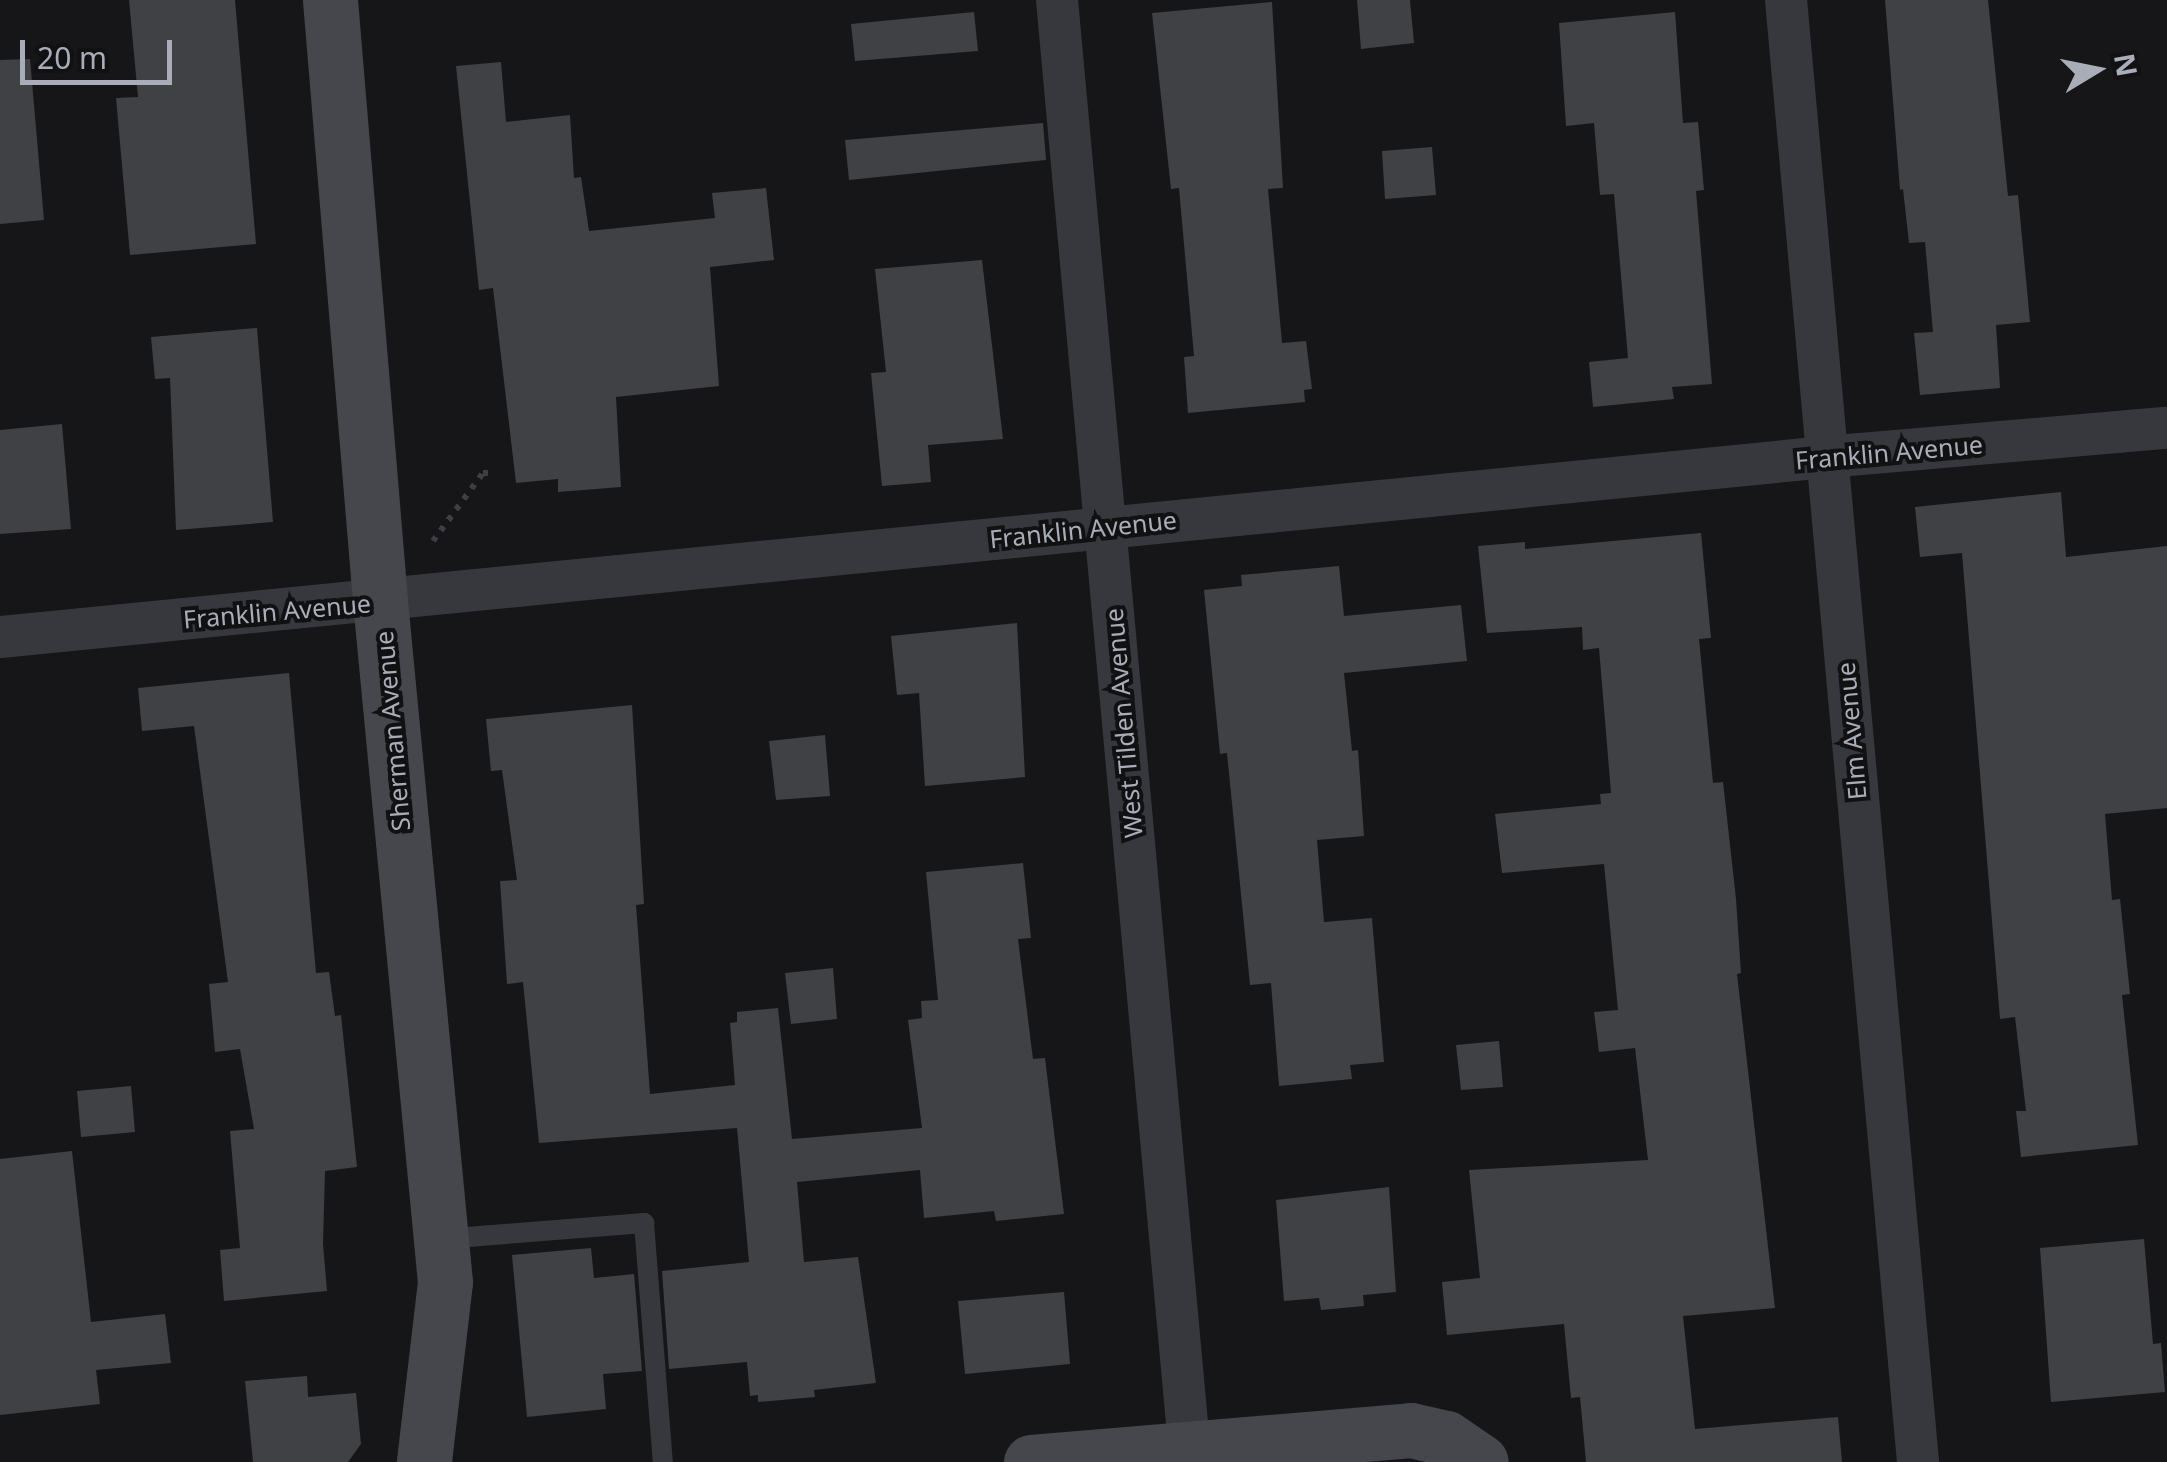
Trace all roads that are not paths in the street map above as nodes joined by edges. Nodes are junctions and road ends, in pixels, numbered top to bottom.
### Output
1 (330, 0) edge
2 (1058, 0) edge
3 (1786, 0) edge
4 (2167, 428) edge
5 (1826, 457) junction
6 (1106, 526) junction
7 (380, 601) junction
8 (0, 637) edge
9 (440, 1239) junction
10 (1189, 1446) junction
11 (424, 1462) edge
12 (663, 1462) edge
13 (1031, 1462) edge
14 (1481, 1462) edge
15 (1918, 1462) edge

1 - 7 street, Sherman Avenue
2 - 6 street, West Tilden Avenue
3 - 5 street, Elm Avenue
4 - 5 street, Franklin Avenue
5 - 6 street, Franklin Avenue
5 - 15 street, Elm Avenue
6 - 7 street, Franklin Avenue
6 - 10 street, West Tilden Avenue
7 - 8 street, Franklin Avenue
7 - 9 street, Sherman Avenue
9 - 11 street, Sherman Avenue
9 - 12 lane
10 - 13 street
10 - 14 street

